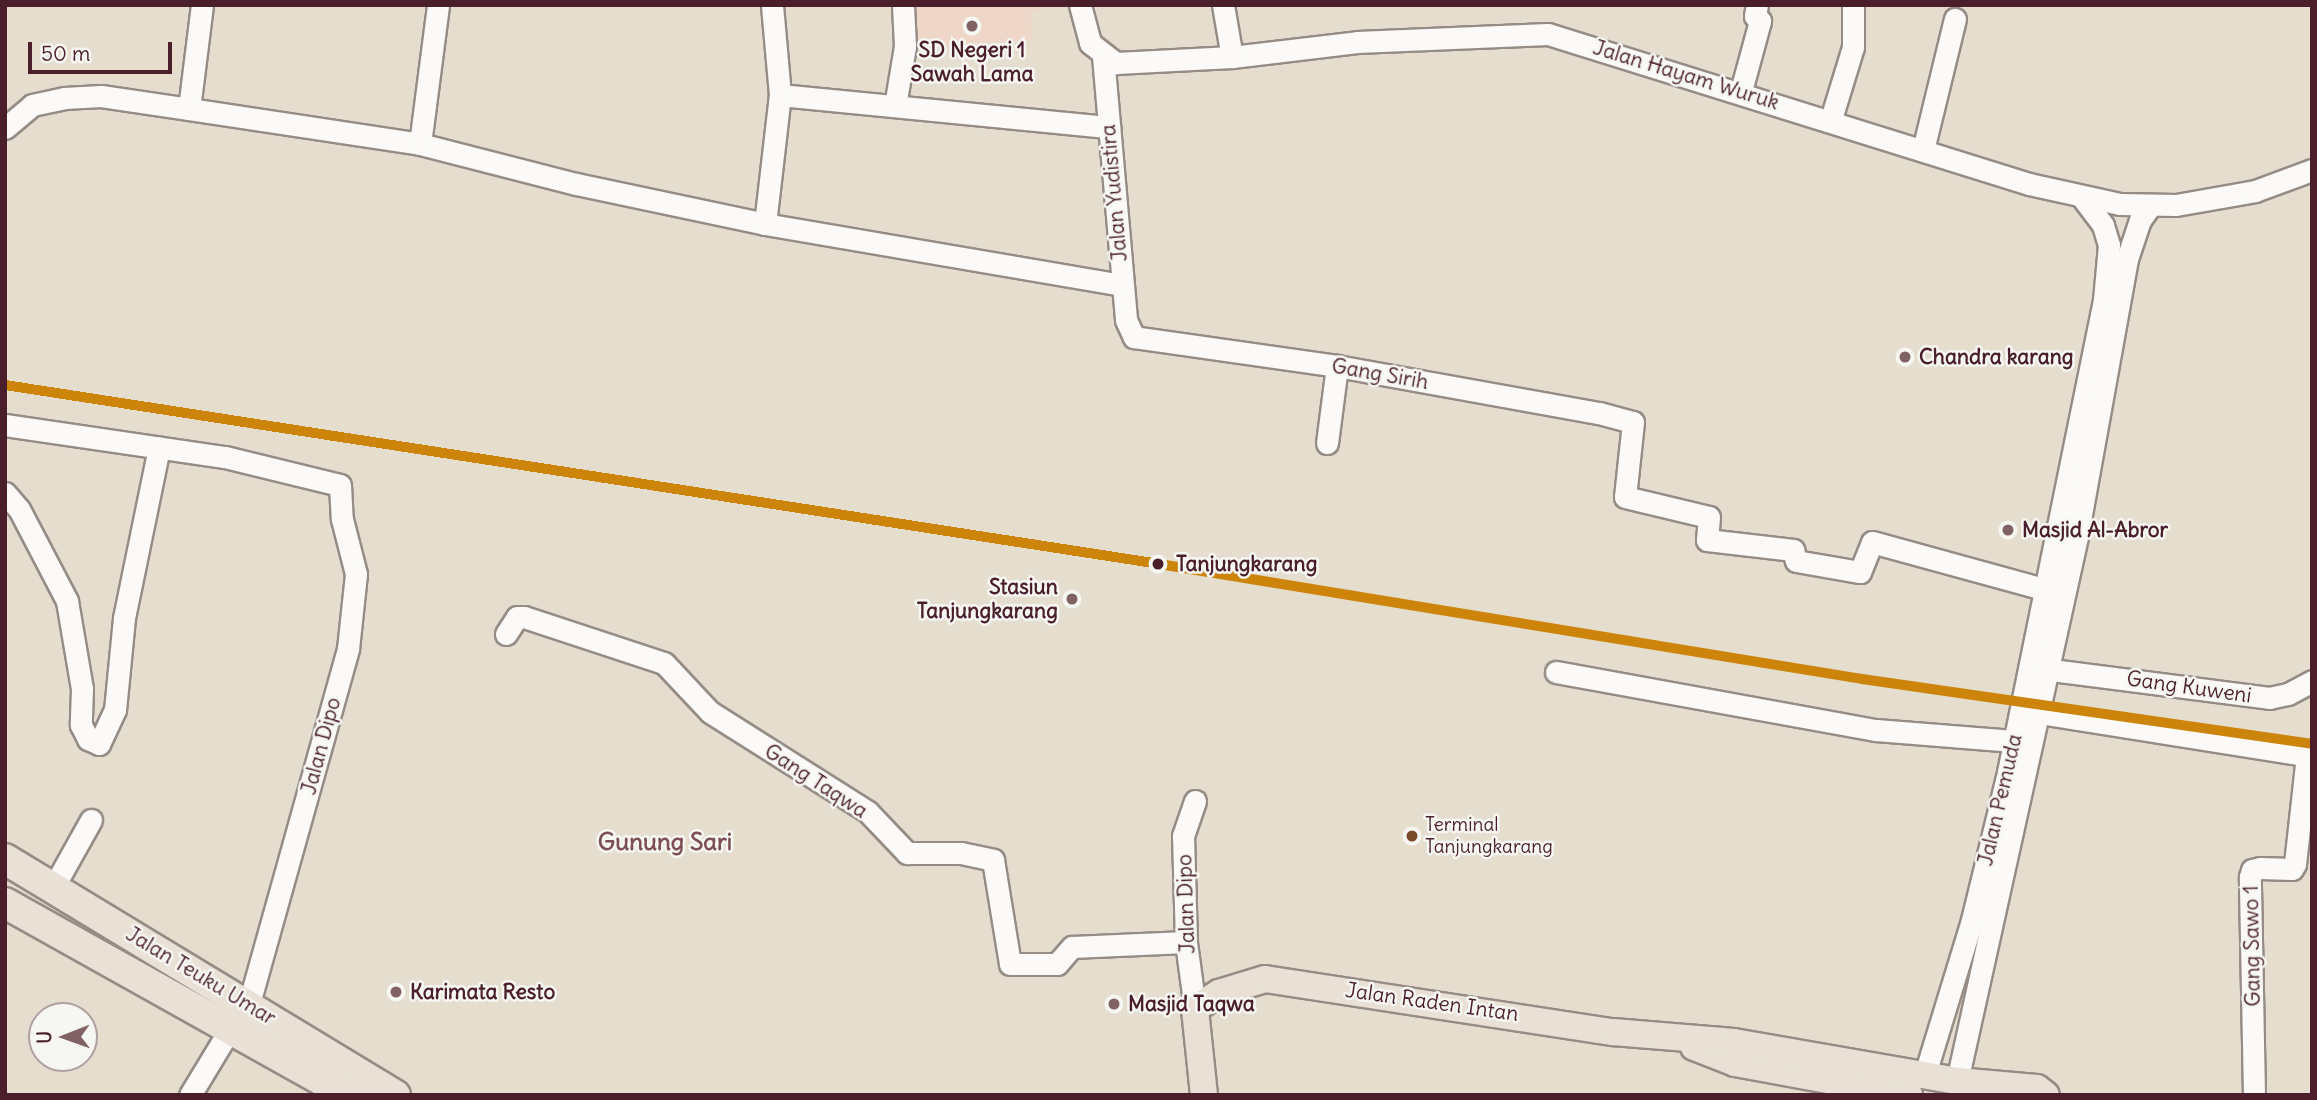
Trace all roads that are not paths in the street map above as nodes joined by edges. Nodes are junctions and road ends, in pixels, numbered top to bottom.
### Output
1 (202, 5) edge
2 (438, 5) edge
3 (772, 5) edge
4 (903, 5) edge
5 (1080, 5) edge
6 (1223, 5) edge
7 (1757, 5) edge
8 (1853, 5) edge
9 (1955, 19) dead end
10 (1103, 56) junction
11 (1232, 57) junction
12 (1741, 91) junction
13 (780, 95) junction
14 (895, 106) junction
15 (189, 108) junction
16 (1831, 119) junction
17 (1109, 127) junction
18 (5, 128) edge
19 (420, 144) junction
20 (1923, 150) junction
21 (2312, 170) edge
22 (2083, 198) junction
23 (2150, 206) junction
24 (765, 224) junction
25 (1122, 285) junction
26 (1129, 330) joint
27 (1336, 366) junction
28 (5, 425) edge
29 (1327, 443) dead end
30 (159, 448) junction
31 (5, 493) edge
32 (2047, 590) junction
33 (506, 634) dead end
34 (2047, 669) junction
35 (1556, 672) dead end
36 (2312, 681) edge
37 (2039, 713) junction
38 (2014, 741) junction
39 (2309, 755) edge
40 (2017, 774) junction
41 (1195, 801) dead end
42 (91, 820) dead end
43 (5, 859) edge
44 (53, 888) junction
45 (5, 903) edge
46 (1186, 943) junction
47 (1959, 963) junction
48 (1982, 971) junction
49 (249, 1004) junction
50 (1195, 1009) junction
51 (230, 1029) junction
52 (1676, 1040) junction
53 (1925, 1074) junction
54 (1957, 1081) junction
55 (190, 1095) edge
56 (348, 1095) edge
57 (394, 1095) edge
58 (1204, 1095) edge
59 (1909, 1095) edge
60 (2046, 1095) edge
61 (2254, 1095) edge

1 - 15 street
2 - 19 street
3 - 13 street
4 - 14 street
5 - 10 street
6 - 11 street
7 - 12 street
8 - 16 street
9 - 20 street
10 - 11 street, Jalan Hayam Wuruk
10 - 17 street, Jalan Yudistira
11 - 12 street, Jalan Hayam Wuruk
12 - 16 street, Jalan Hayam Wuruk
13 - 14 street
13 - 24 street
14 - 17 street
15 - 18 street
15 - 19 street
16 - 20 street, Jalan Hayam Wuruk
17 - 25 street, Jalan Yudistira
19 - 24 street
20 - 22 street, Jalan Hayam Wuruk
21 - 23 street, Jalan Hayam Wuruk
22 - 23 street, Jalan Hayam Wuruk
22 - 32 street, Jalan Pemuda
23 - 34 street, Jalan Pemuda
24 - 25 street
25 - 26 street, Jalan Yudistira
26 - 27 street, Gang Sirih
27 - 29 street
27 - 32 street, Gang Sirih
28 - 30 street
30 - 31 street
30 - 49 street, Jalan Dipo
32 - 34 street, Jalan Pemuda
33 - 46 street, Gang Taqwa
34 - 36 street, Gang Kuweni
34 - 37 street, Jalan Pemuda
34 - 38 street, Jalan Pemuda
35 - 38 street
37 - 39 street
37 - 40 street, Jalan Pemuda
38 - 40 street, Jalan Pemuda
39 - 61 street, Gang Sawo 1
40 - 47 street, Jalan Pemuda
40 - 48 street, Jalan Pemuda
41 - 46 street, Jalan Dipo
42 - 44 street
43 - 44 highway, Jalan Teuku Umar
44 - 49 highway, Jalan Teuku Umar
45 - 51 highway, Jalan Teuku Umar
46 - 50 street, Jalan Dipo
47 - 48 street
47 - 53 street, Jalan Pemuda
48 - 54 street, Jalan Pemuda
49 - 57 highway, Jalan Teuku Umar
50 - 52 main road, Jalan Raden Intan
50 - 58 main road
51 - 55 street
51 - 56 highway, Jalan Teuku Umar
52 - 53 main road, Jalan Raden Intan
52 - 59 main road, Jalan Raden Intan
53 - 54 main road, Jalan Raden Intan
54 - 60 main road, Jalan Raden Intan

